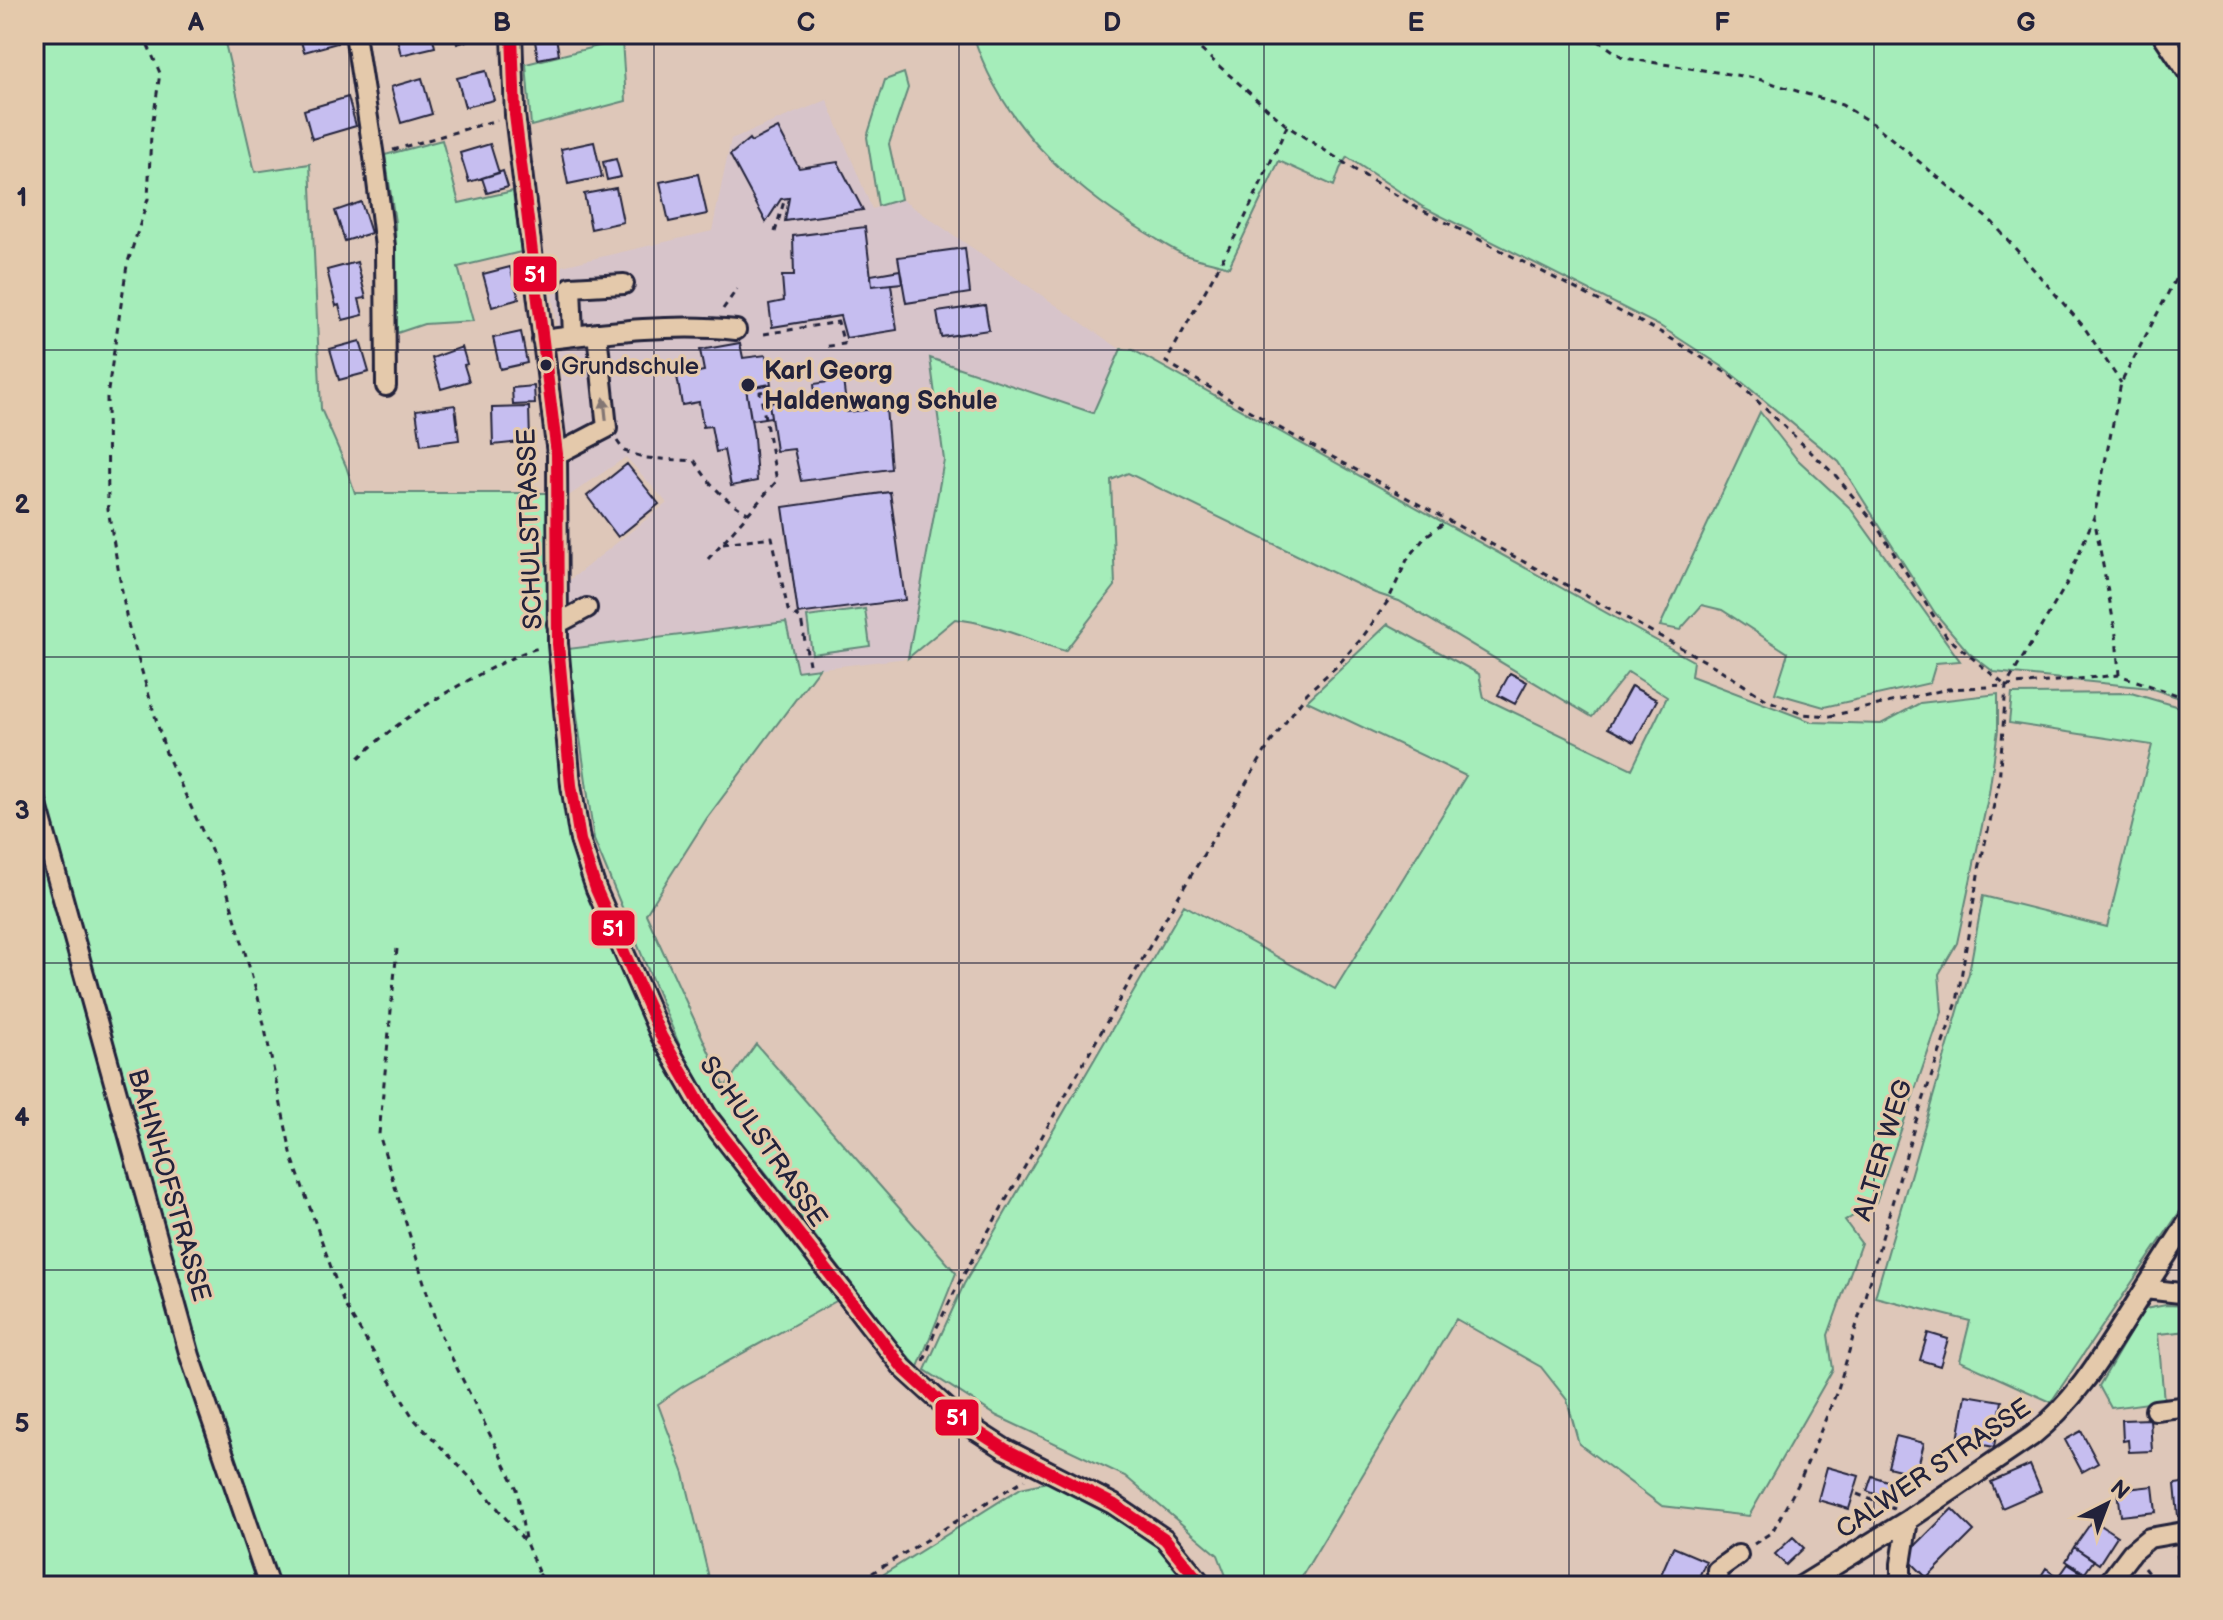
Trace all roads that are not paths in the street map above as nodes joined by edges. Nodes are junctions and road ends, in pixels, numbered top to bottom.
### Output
1 (355, 34) edge
2 (512, 34) edge
3 (2162, 34) edge
4 (2189, 74) edge
5 (624, 284) dead end
6 (736, 330) dead end
7 (597, 333) junction
8 (573, 336) junction
9 (542, 340) junction
10 (386, 386) dead end
11 (557, 454) junction
12 (587, 608) dead end
13 (557, 624) junction
14 (34, 794) edge
15 (2189, 1220) edge
16 (2145, 1289) junction
17 (2189, 1294) edge
18 (2189, 1406) edge
19 (2155, 1410) dead end
20 (1908, 1520) junction
21 (2189, 1531) edge
22 (1738, 1555) road end
23 (269, 1586) edge
24 (1203, 1586) edge
25 (1718, 1586) edge
26 (1801, 1586) edge
27 (1901, 1586) edge
28 (2106, 1586) edge

1 - 10 street
2 - 9 street, SCHULSTRASSE
3 - 4 street
5 - 8 street
6 - 7 street
7 - 8 street
11 -> 7 street
8 - 9 street
9 - 11 street, SCHULSTRASSE
11 - 13 street, SCHULSTRASSE
12 - 13 street
13 - 24 street, SCHULSTRASSE
14 - 23 street, BAHNHOFSTRASSE
15 - 16 street, CALWER STRASSE
16 - 17 street
16 - 20 street, CALWER STRASSE
18 - 19 street
20 - 26 street, CALWER STRASSE
20 - 27 street
21 - 28 street
22 - 25 street

